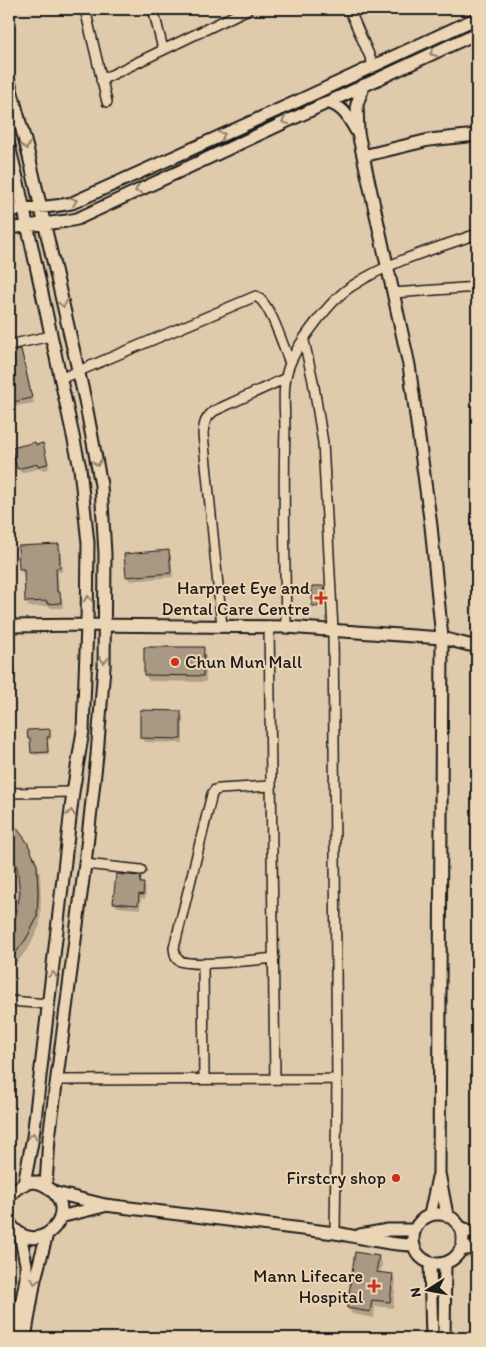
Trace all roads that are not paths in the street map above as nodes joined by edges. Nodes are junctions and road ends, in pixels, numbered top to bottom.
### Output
1 (85, 9) edge
2 (153, 9) edge
3 (248, 9) edge
4 (349, 9) edge
5 (477, 19) edge
6 (477, 33) edge
7 (162, 49) junction
8 (374, 66) junction
9 (101, 80) junction
10 (9, 82) edge
11 (364, 85) junction
12 (106, 102) dead end
13 (327, 102) junction
14 (358, 133) junction
15 (477, 135) edge
16 (9, 146) edge
17 (363, 156) junction
18 (23, 208) junction
19 (41, 208) junction
20 (9, 210) edge
21 (44, 224) junction
22 (27, 225) junction
23 (9, 228) edge
24 (477, 234) edge
25 (388, 266) junction
26 (477, 287) edge
27 (394, 293) junction
28 (51, 336) junction
29 (304, 341) junction
30 (9, 345) edge
31 (290, 363) junction
32 (78, 370) junction
33 (60, 378) junction
34 (286, 378) junction
35 (87, 625) junction
36 (105, 625) junction
37 (9, 626) edge
38 (222, 626) junction
39 (269, 626) junction
40 (286, 627) junction
41 (332, 630) junction
42 (442, 638) junction
43 (477, 645) edge
44 (271, 786) junction
45 (73, 792) junction
46 (9, 793) edge
47 (85, 864) junction
48 (141, 870) dead end
49 (274, 958) junction
50 (203, 963) junction
51 (9, 1001) edge
52 (49, 1004) junction
53 (44, 1045) junction
54 (61, 1045) junction
55 (204, 1079) junction
56 (275, 1079) junction
57 (337, 1079) junction
58 (56, 1080) junction
59 (439, 1173) junction
60 (46, 1185) junction
61 (14, 1191) edge
62 (56, 1193) junction
63 (105, 1205) junction
64 (430, 1214) junction
65 (447, 1215) junction
66 (60, 1217) junction
67 (12, 1228) edge
68 (460, 1228) junction
69 (414, 1230) junction
70 (335, 1233) junction
71 (47, 1234) junction
72 (477, 1234) edge
73 (356, 1236) junction
74 (413, 1245) junction
75 (477, 1247) edge
76 (460, 1250) junction
77 (430, 1263) junction
78 (445, 1263) junction
79 (15, 1338) edge
80 (25, 1338) edge
81 (432, 1338) edge
82 (444, 1338) edge

1 - 9 street
2 - 7 street
3 - 7 street
4 - 8 street
5 - 8 street
6 -> 11 street
7 - 9 street
19 -> 8 street
9 - 12 street
10 -> 19 street
11 - 13 street
11 - 14 street
13 - 14 street
13 -> 21 street
14 - 17 street
15 - 17 street
16 - 18 street
17 - 25 street
18 - 19 street
18 - 20 street
18 - 22 street
19 - 21 street
21 - 22 street
21 -> 32 street
22 - 23 street
22 - 28 street
24 - 25 street
25 - 27 street
25 - 29 street
26 - 27 street
27 - 42 street
28 - 30 street
28 - 33 street
29 - 31 street
29 - 41 street
31 - 32 street
31 - 34 street
32 - 33 street
32 -> 36 street
35 -> 33 street
34 - 38 street
34 - 40 street
35 - 36 street
35 - 37 street
35 - 45 street
36 - 38 street
36 -> 47 street
38 - 39 street
39 - 40 street
39 - 44 street
40 - 41 street
41 - 42 street
41 - 57 street
42 - 43 street
42 - 59 street
44 - 49 street
44 - 50 street
45 - 46 street
52 -> 45 street
47 - 48 street
47 - 54 street
49 - 50 street
49 - 56 street
50 - 55 street
51 - 52 street
52 - 53 street
53 - 54 street
61 -> 53 street
54 - 58 street
55 - 56 street
55 - 58 street
56 - 57 street
57 - 70 street
58 - 60 street
59 - 64 street
59 - 65 street
60 - 61 street
60 - 62 street
62 - 63 street
62 - 66 street
63 - 66 street
63 - 70 street
64 - 65 street
64 - 69 street
65 - 68 street
66 - 71 street
67 - 71 street
67 - 79 street
68 - 72 street
68 - 76 street
69 - 73 street
69 - 74 street
70 - 73 street
71 -> 80 street
73 - 74 street
74 - 77 street
75 - 76 street
76 - 78 street
77 - 78 street
77 - 81 street
78 - 82 street

